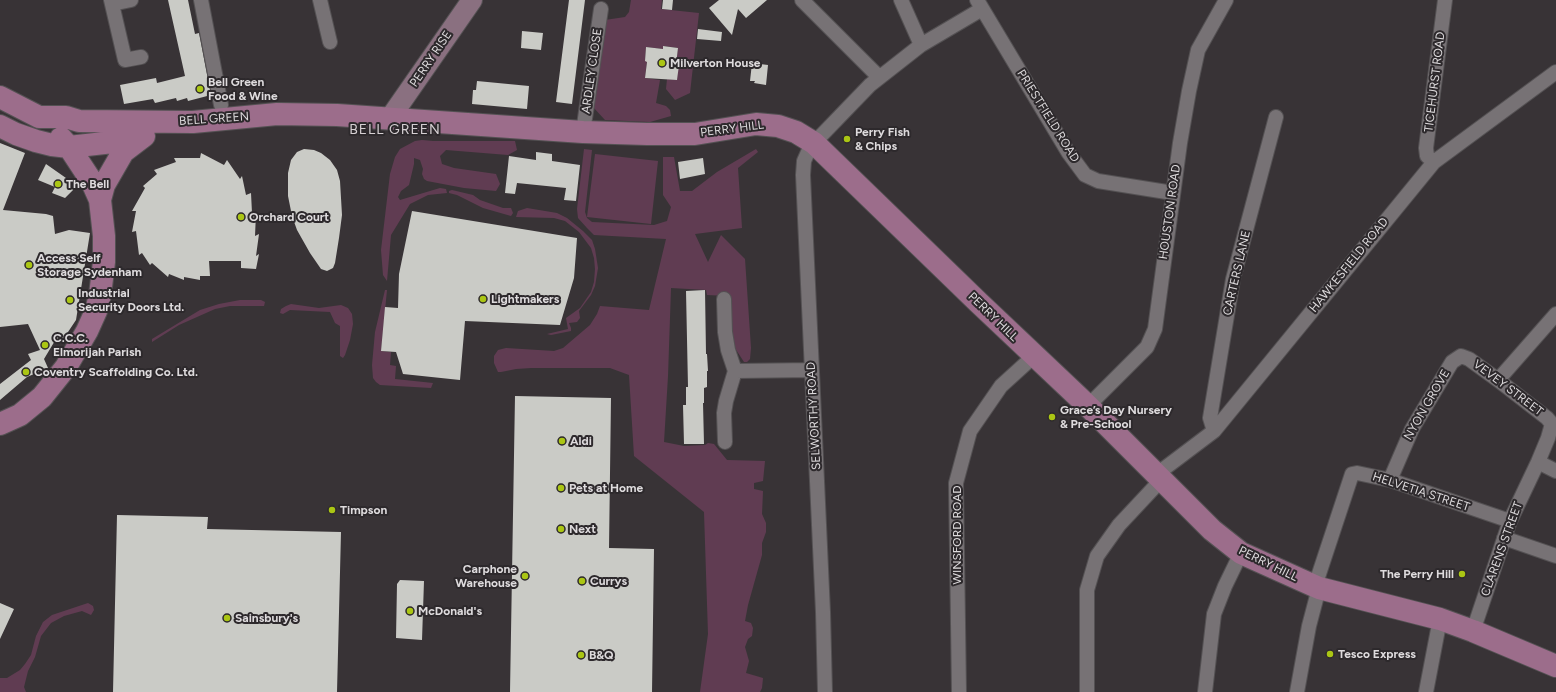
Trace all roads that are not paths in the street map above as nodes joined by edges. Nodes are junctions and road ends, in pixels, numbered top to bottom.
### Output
1 (131, 0) edge
2 (201, 0) edge
3 (320, 0) edge
4 (472, 0) edge
5 (802, 0) edge
6 (901, 0) edge
7 (1226, 0) edge
8 (1445, 0) edge
9 (112, 2) edge
10 (980, 4) edge
11 (601, 9) dead end
12 (330, 42) dead end
13 (921, 45) junction
14 (141, 57) dead end
15 (1556, 72) edge
16 (879, 77) junction
17 (1, 98) edge
18 (221, 105) dead end
19 (39, 117) junction
20 (390, 118) junction
21 (1276, 118) dead end
22 (193, 122) junction
23 (0, 126) edge
24 (583, 132) junction
25 (144, 136) junction
26 (814, 143) junction
27 (69, 147) junction
28 (1434, 162) junction
29 (1173, 193) junction
30 (100, 200) junction
31 (724, 299) dead end
32 (1556, 314) edge
33 (1034, 356) junction
34 (1461, 356) joint
35 (812, 370) junction
36 (735, 371) junction
37 (1498, 380) junction
38 (1088, 406) junction
39 (0, 424) edge
40 (1552, 424) joint
41 (1214, 431) junction
42 (725, 442) dead end
43 (1538, 462) junction
44 (1556, 471) edge
45 (1160, 476) junction
46 (1390, 480) junction
47 (1510, 521) junction
48 (1504, 538) junction
49 (1242, 553) junction
50 (1556, 556) edge
51 (1317, 587) junction
52 (1440, 619) junction
53 (1473, 631) junction
54 (1556, 666) edge
55 (825, 692) edge
56 (959, 692) edge
57 (1087, 692) edge
58 (1205, 692) edge
59 (1297, 692) edge
60 (1426, 692) edge

1 - 9 street
2 - 18 street
3 - 12 street
4 - 20 main road, PERRY RISE
5 - 16 street
6 - 13 street
7 - 29 street, HOUSTON ROAD
8 - 28 street, TICEHURST ROAD
9 - 14 street
10 - 13 street, SELWORTHY ROAD
10 - 29 street, PRIESTFIELD ROAD
11 - 24 street, ARDLEY CLOSE
13 - 16 street, SELWORTHY ROAD
15 - 28 street, HAWKESFIELD ROAD
16 - 26 street, SELWORTHY ROAD
17 - 19 main road
19 - 22 main road, BELL GREEN
19 - 27 main road
20 - 22 main road, BELL GREEN
20 - 24 main road, PERRY HILL
21 - 41 street, CARTERS LANE
22 - 25 main road
23 - 27 main road
24 - 26 main road, PERRY HILL
25 - 27 main road
25 - 30 main road
26 - 33 main road, PERRY HILL
26 - 35 street, SELWORTHY ROAD
27 - 30 main road
28 - 41 street, HAWKESFIELD ROAD
29 - 38 street, HOUSTON ROAD
30 - 39 main road
31 - 36 street
32 - 37 street
33 - 38 main road, PERRY HILL
33 - 56 street, WINSFORD ROAD
34 - 37 street, VEVEY STREET
34 - 46 street, NYON GROVE
35 - 36 street
35 - 55 street, SELWORTHY ROAD
36 - 42 street
37 - 40 street, VEVEY STREET
38 - 45 main road, PERRY HILL
40 - 43 street, CLARENS STREET
41 - 45 street, HAWKESFIELD ROAD
43 - 44 street
43 - 47 street, CLARENS STREET
45 - 49 main road, PERRY HILL
45 - 57 street, HAWKESFIELD ROAD
46 - 47 street, HELVETIA STREET
46 - 51 street, HELVETIA STREET
47 - 48 street, CLARENS STREET
48 - 50 street
48 - 53 street, CLARENS STREET
49 - 51 main road, PERRY HILL
49 - 58 street
51 - 52 main road, PERRY HILL
51 - 59 street
52 - 53 main road, PERRY HILL
52 - 60 street
53 - 54 main road, PERRY HILL

